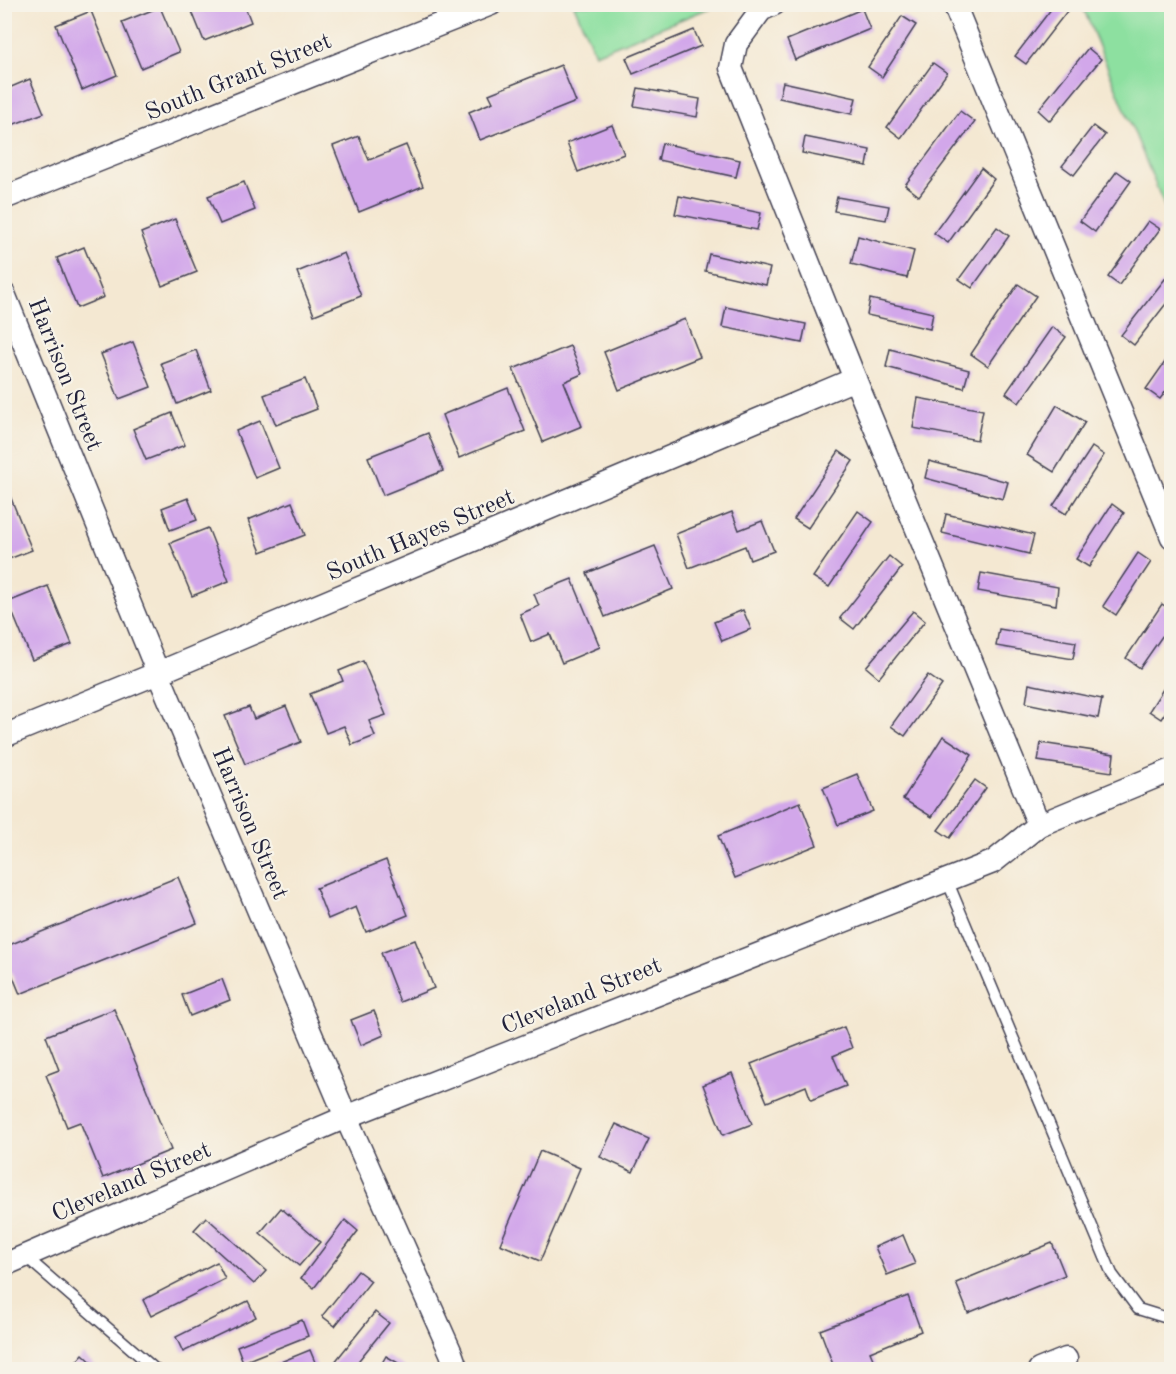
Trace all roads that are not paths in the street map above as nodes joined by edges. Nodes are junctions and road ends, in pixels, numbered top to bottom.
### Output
1 (491, 4) edge
2 (774, 4) edge
3 (954, 4) edge
4 (4, 198) edge
5 (4, 294) edge
6 (855, 379) junction
7 (1172, 537) edge
8 (158, 673) junction
9 (4, 736) edge
10 (1172, 770) edge
11 (1039, 825) junction
12 (947, 880) junction
13 (346, 1117) junction
14 (15, 1261) edge
15 (1172, 1315) edge
16 (1066, 1359) dead end
17 (156, 1370) edge
18 (457, 1370) edge
19 (1039, 1370) edge

1 - 4 street, South Grant Street
2 - 6 street
3 - 7 street
5 - 8 street, Harrison Street
6 - 8 street, South Hayes Street
6 - 11 street
8 - 9 street, South Hayes Street
8 - 13 street, Harrison Street
10 - 11 street, Cleveland Street
11 - 12 street, Cleveland Street
12 - 13 street, Cleveland Street
12 - 15 lane
13 - 14 street, Cleveland Street
13 - 18 street, Harrison Street
14 - 17 lane
16 - 19 street

